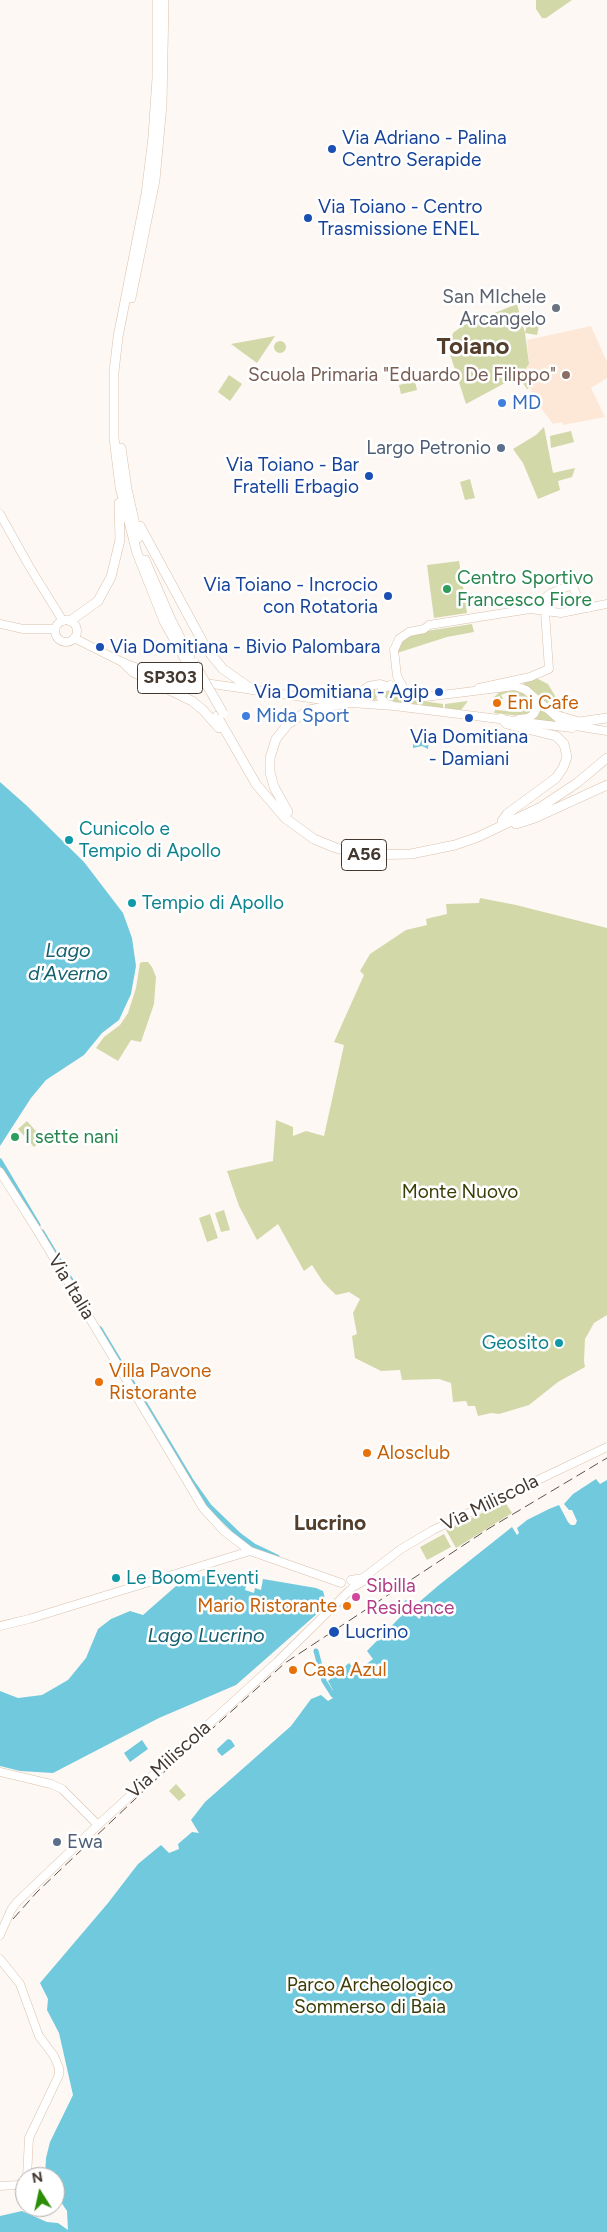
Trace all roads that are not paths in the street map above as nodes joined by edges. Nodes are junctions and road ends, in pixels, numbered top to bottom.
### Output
1 (157, 0) edge
2 (164, 0) edge
3 (120, 488) junction
4 (0, 514) edge
5 (133, 517) junction
6 (548, 595) junction
7 (579, 601) junction
8 (607, 604) edge
9 (590, 608) junction
10 (530, 609) junction
11 (574, 611) junction
12 (545, 612) junction
13 (554, 613) junction
14 (66, 621) junction
15 (0, 624) edge
16 (55, 629) junction
17 (74, 638) junction
18 (124, 663) junction
19 (192, 665) junction
20 (390, 685) junction
21 (253, 690) junction
22 (405, 692) junction
23 (468, 692) junction
24 (536, 698) junction
25 (332, 700) junction
26 (347, 703) junction
27 (394, 706) junction
28 (220, 714) junction
29 (555, 715) junction
30 (501, 718) junction
31 (607, 718) edge
32 (514, 720) junction
33 (576, 727) junction
34 (607, 731) edge
35 (233, 742) junction
36 (607, 750) edge
37 (607, 758) edge
38 (251, 768) junction
39 (607, 785) edge
40 (288, 812) junction
41 (505, 822) junction
42 (0, 1172) edge
43 (607, 1447) edge
44 (250, 1551) junction
45 (348, 1586) junction
46 (0, 1626) edge
47 (0, 1772) edge
48 (98, 1825) junction
49 (0, 1935) edge
50 (0, 1960) edge
51 (28, 2167) edge
52 (15, 2185) edge
53 (0, 2186) edge

1 - 3 highway
2 - 5 highway
3 - 14 highway
3 - 19 highway
4 - 14 main road
5 - 19 highway
5 - 21 highway
6 - 7 main road
6 - 10 main road
6 - 12 main road
6 - 13 main road
7 - 9 main road
7 - 11 main road
8 - 9 main road
9 - 11 main road
10 - 12 main road
10 - 22 main road
11 - 13 main road
12 - 13 main road
12 - 23 main road
14 - 16 main road
14 - 17 main road
15 - 16 main road
16 - 17 main road
17 - 18 main road, SP303
18 - 21 main road, SP303
18 - 35 highway
19 - 28 highway, bridge
20 - 22 main road
20 - 25 main road
20 - 27 main road
21 - 25 main road, SP303
22 - 23 main road
23 - 24 main road
24 - 29 main road
24 - 32 main road
25 - 26 main road
26 - 27 main road
26 - 40 highway
27 - 30 main road
28 - 35 highway, A56
28 - 38 highway, A56
29 - 31 highway
29 - 33 main road
30 - 32 main road
30 - 41 highway
32 - 33 main road
33 - 34 main road
35 - 38 highway, A56
36 - 41 highway, A56
37 - 41 highway, A56
38 - 40 highway, A56
38 - 41 highway, A56
39 - 41 highway
40 - 41 highway, A56
42 - 44 main road, Via Italia
43 - 45 main road, Via Miliscola
44 - 45 main road, Via Italia
44 - 46 main road
45 - 48 main road, Via Miliscola
47 - 48 main road
48 - 49 main road, Via Miliscola
50 - 51 main road
52 - 53 main road

